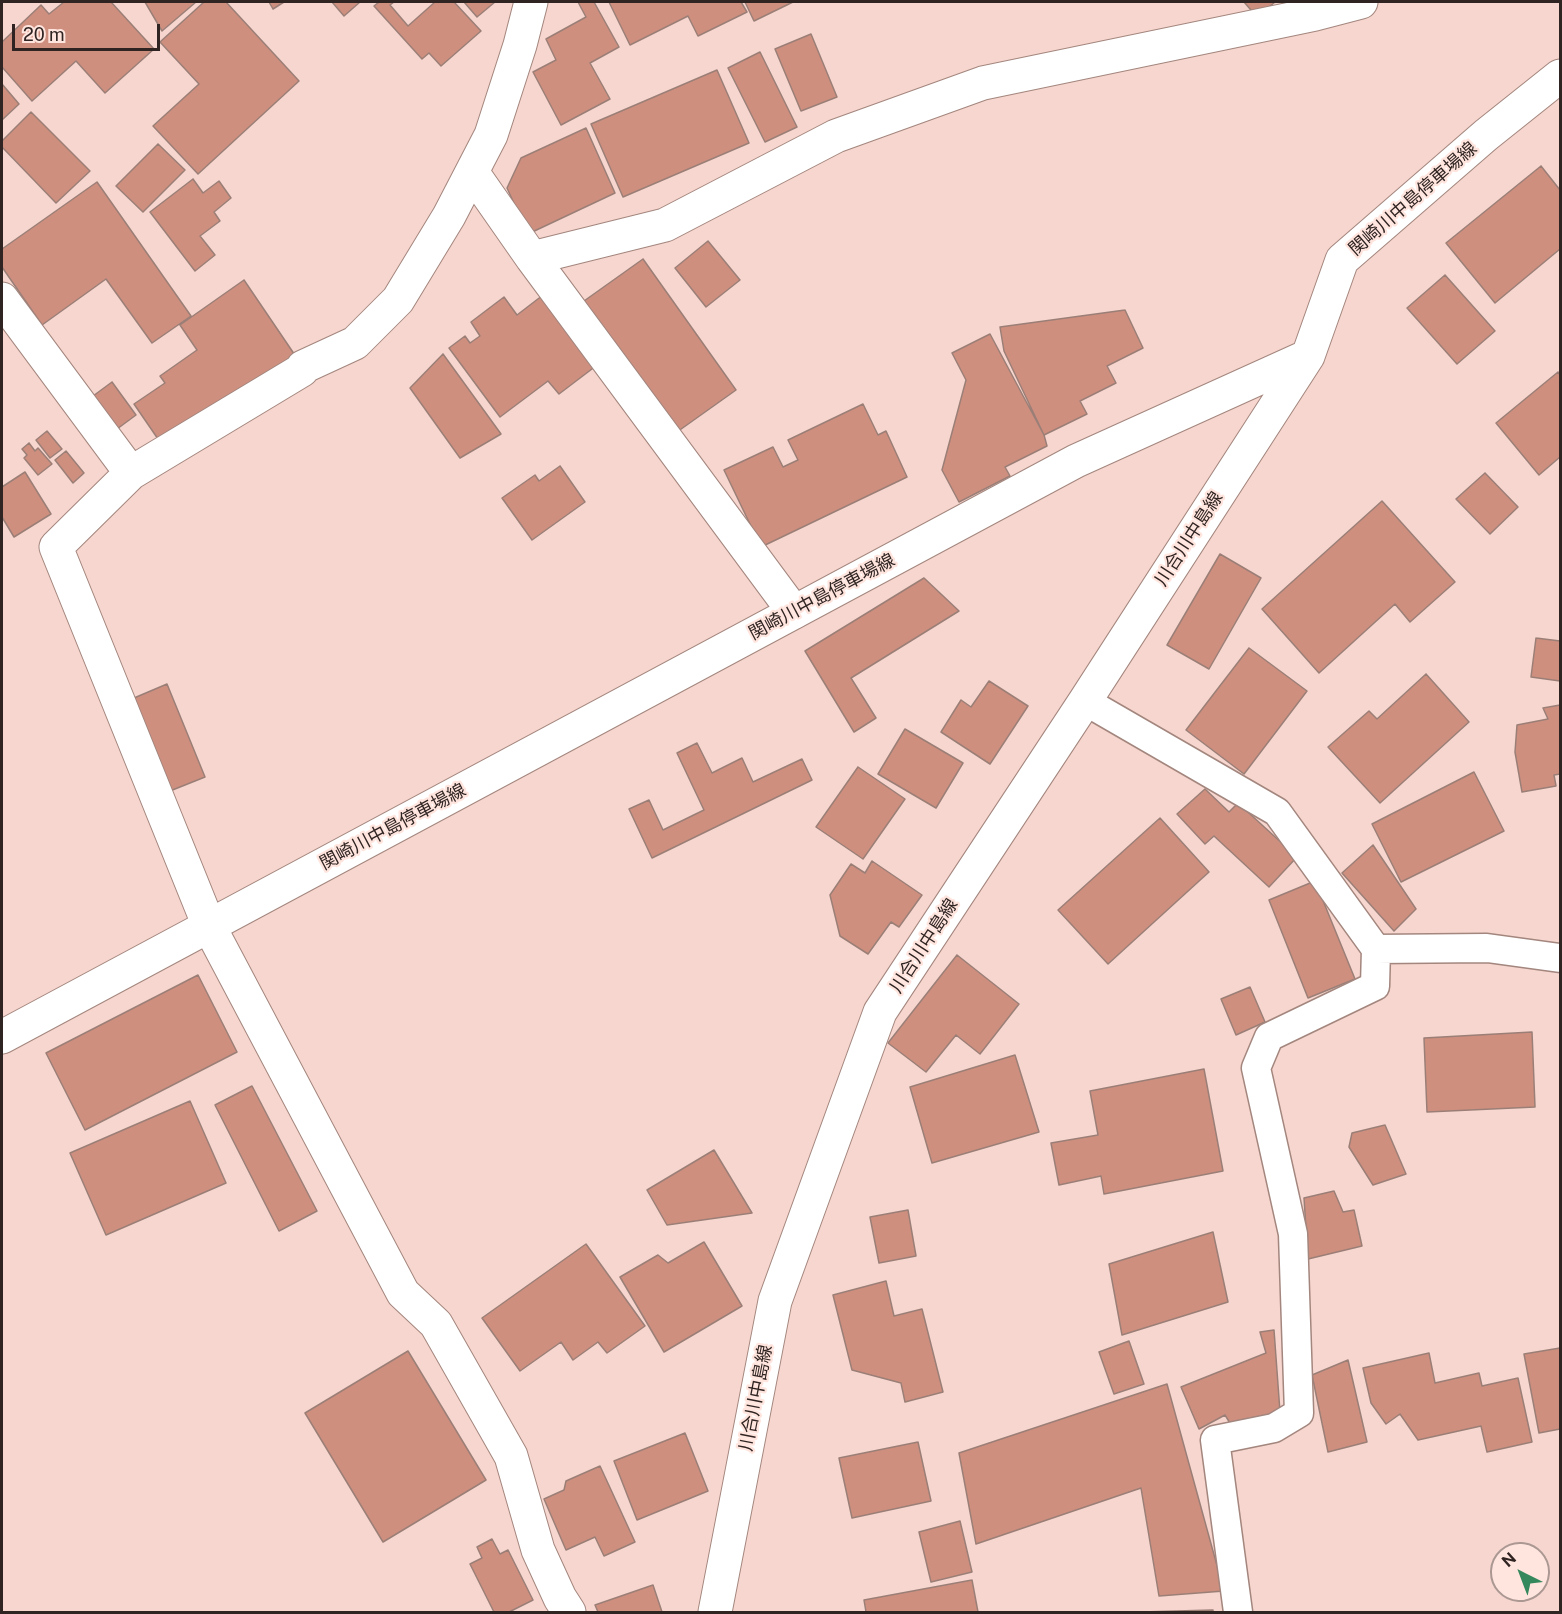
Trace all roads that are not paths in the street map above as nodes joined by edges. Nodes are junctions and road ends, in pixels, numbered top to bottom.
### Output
1 (531, 2) edge
2 (1361, 2) edge
3 (1560, 76) edge
4 (471, 172) junction
5 (532, 258) junction
6 (2, 299) edge
7 (1308, 356) junction
8 (131, 473) junction
9 (794, 612) junction
10 (1084, 701) junction
11 (209, 926) junction
12 (1376, 949) junction
13 (1560, 958) edge
14 (2, 1037) edge
15 (569, 1612) edge
16 (715, 1612) edge
17 (1238, 1612) edge

1 - 4 street
2 - 5 street
3 - 7 street, 関崎川中島停車場線
4 - 5 street
4 - 8 street
5 - 9 street
6 - 8 street
7 - 9 street, 関崎川中島停車場線
7 - 10 street, 川合川中島線
8 - 11 street
9 - 11 street, 関崎川中島停車場線
10 - 12 lane
10 - 16 street, 川合川中島線
11 - 14 street, 関崎川中島停車場線
11 - 15 street
12 - 13 lane
12 - 17 lane

